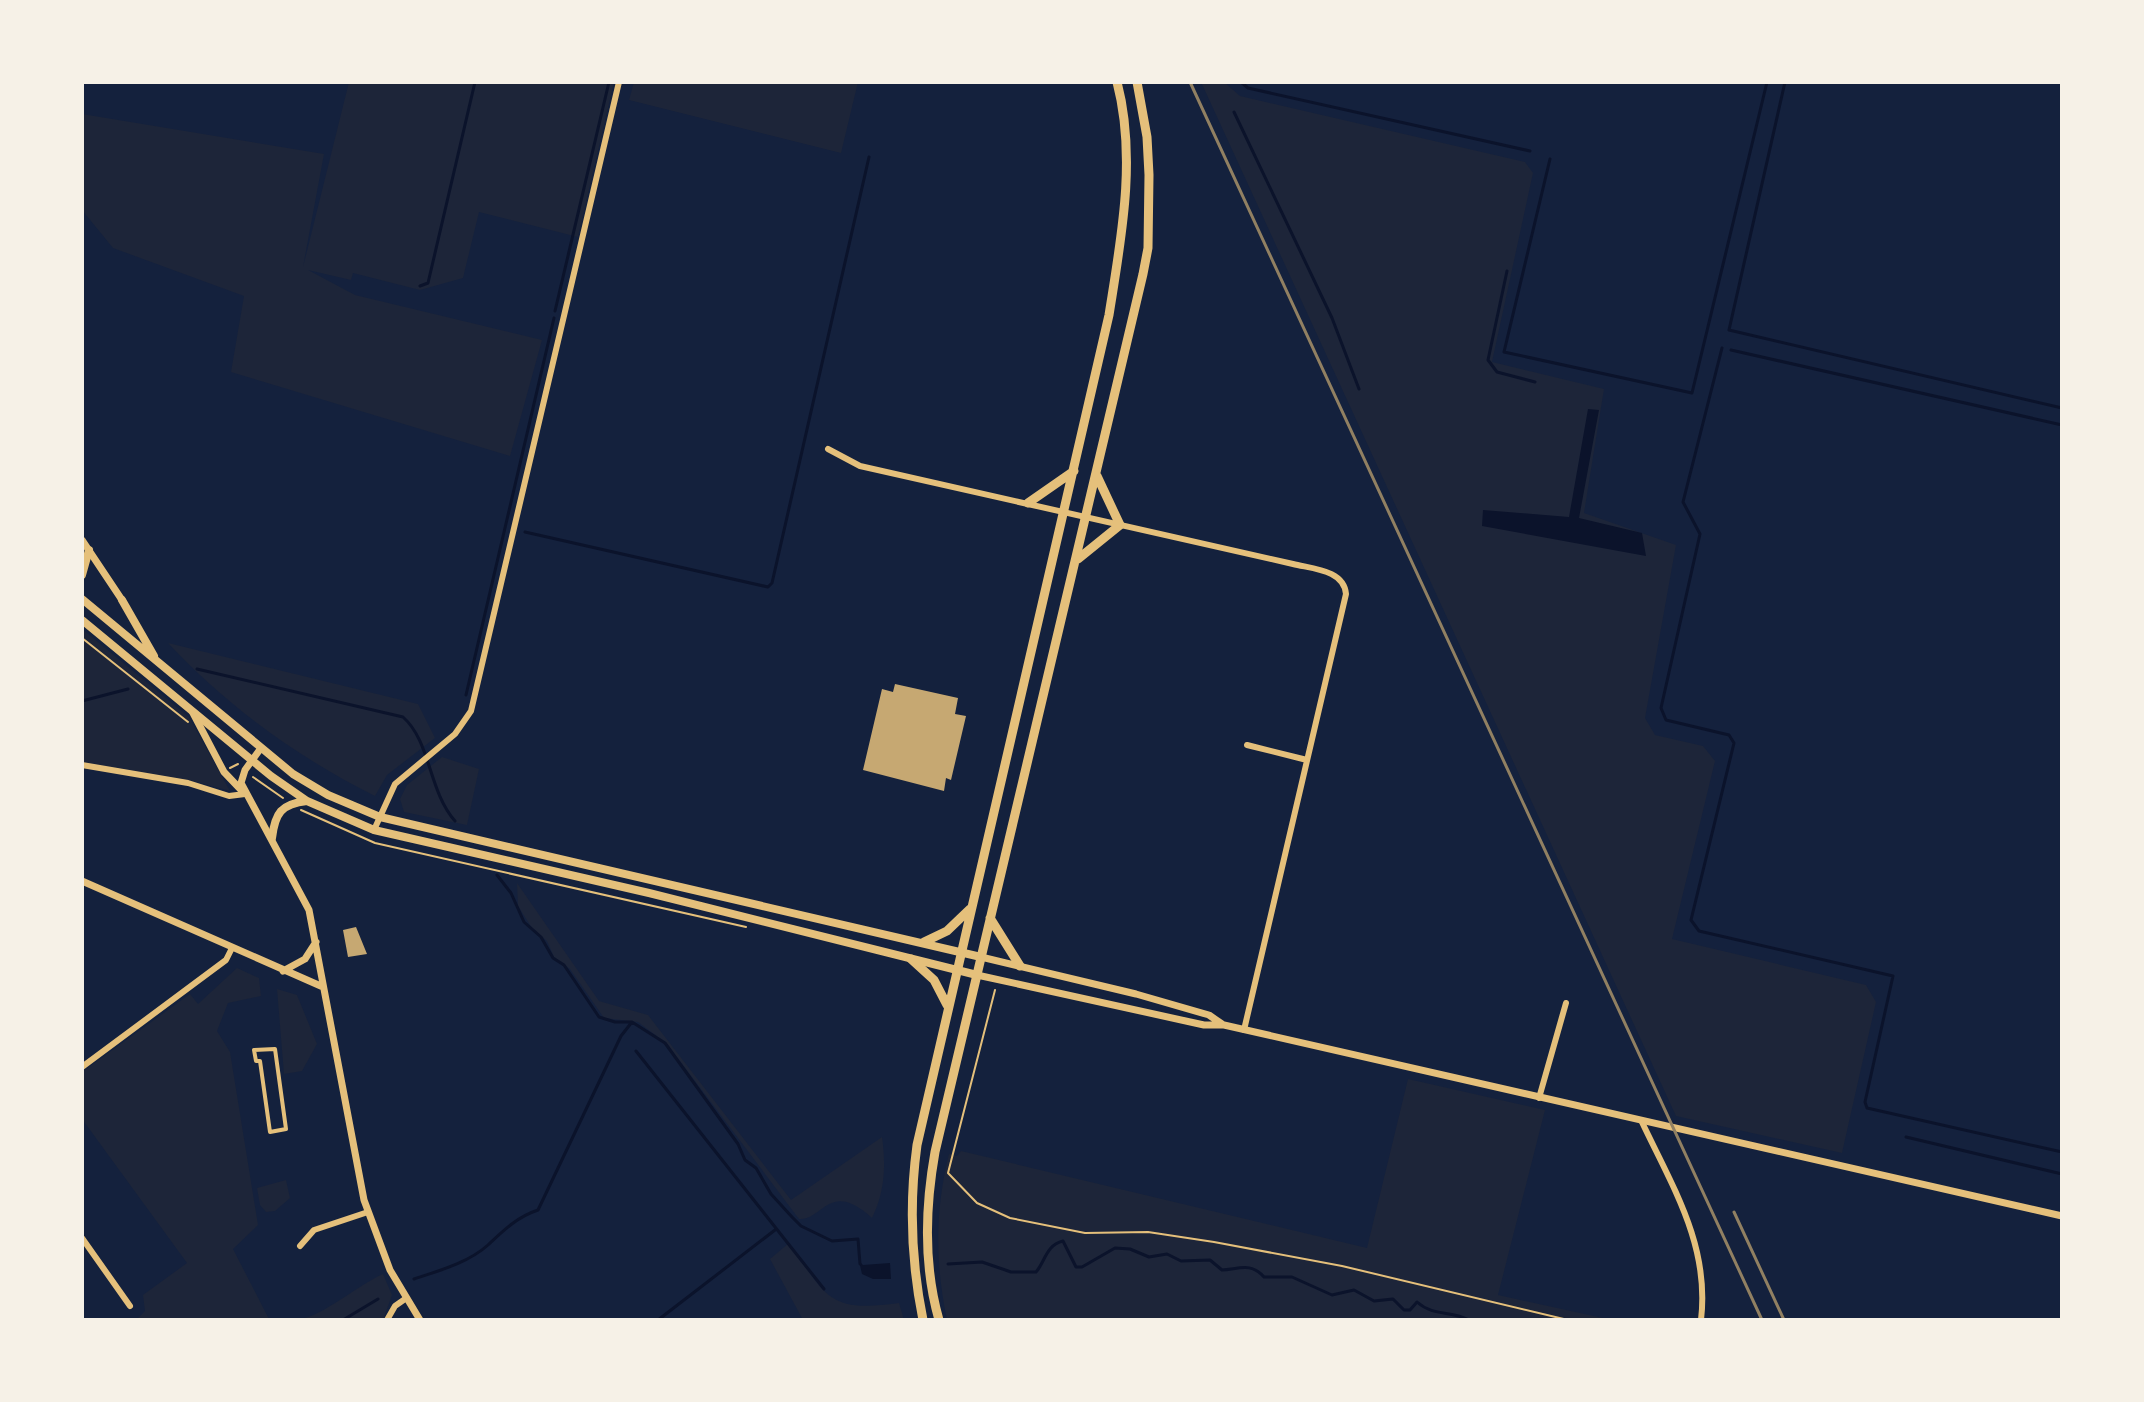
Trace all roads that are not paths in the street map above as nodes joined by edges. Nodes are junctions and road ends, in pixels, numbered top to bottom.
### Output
1 (619, 82) edge
2 (1117, 82) edge
3 (1137, 82) edge
4 (828, 449) dead end
5 (1074, 471) junction
6 (1097, 476) junction
7 (1028, 503) junction
8 (1064, 512) junction
9 (1085, 517) junction
10 (1120, 525) junction
11 (82, 540) edge
12 (89, 550) junction
13 (1078, 559) junction
14 (82, 575) edge
15 (82, 599) edge
16 (122, 600) joint
17 (82, 620) edge
18 (156, 660) junction
19 (192, 711) junction
20 (1247, 745) dead end
21 (261, 748) junction
22 (251, 760) junction
23 (1307, 760) junction
24 (82, 765) edge
25 (245, 794) junction
26 (307, 801) junction
27 (380, 817) junction
28 (374, 830) junction
29 (272, 838) junction
30 (82, 881) edge
31 (972, 906) junction
32 (990, 918) junction
33 (317, 940) junction
34 (924, 942) junction
35 (232, 948) junction
36 (960, 951) junction
37 (981, 957) junction
38 (911, 959) junction
39 (1020, 966) junction
40 (955, 970) junction
41 (283, 971) junction
42 (977, 975) junction
43 (323, 987) junction
44 (1566, 1003) dead end
45 (947, 1005) junction
46 (1224, 1025) junction
47 (1244, 1030) junction
48 (254, 1050) joint
49 (82, 1067) edge
50 (1539, 1098) junction
51 (1641, 1120) junction
52 (368, 1212) junction
53 (2062, 1216) edge
54 (82, 1238) edge
55 (300, 1246) dead end
56 (405, 1299) junction
57 (130, 1306) dead end
58 (387, 1320) edge
59 (420, 1320) edge
60 (923, 1320) edge
61 (939, 1320) edge
62 (1701, 1320) edge

1 - 27 street
2 - 5 main road
3 - 6 main road
4 - 7 street
5 - 7 main road
5 - 8 main road
6 - 9 main road
6 - 10 main road
7 - 8 street
8 - 9 street
8 - 31 main road
9 - 10 street
9 - 13 main road
10 - 13 main road
10 - 23 street
11 - 12 street
12 - 14 main road
12 - 16 street
13 - 32 main road
15 - 18 main road
16 - 18 main road
17 - 19 main road
18 - 21 main road
19 - 22 main road
19 - 25 street
20 - 23 street
21 - 22 street
21 - 27 main road
22 - 25 street
22 - 26 main road
23 - 47 street
24 - 25 street
25 - 29 street
26 - 28 main road
26 - 29 main road
27 - 28 street
27 - 34 main road
28 - 38 main road
29 - 33 street
30 - 35 street
31 - 34 main road
31 - 36 main road
32 - 37 main road
32 - 39 main road
33 - 41 street
33 - 43 street
34 - 36 main road
35 - 41 street
35 - 49 street
36 - 37 main road
36 - 40 main road
37 - 39 street
37 - 42 main road
38 - 40 main road
38 - 45 main road
39 - 46 street
40 - 42 main road
40 - 45 main road
41 - 43 street
42 - 46 street
42 - 61 main road
43 - 52 street
44 - 50 street
45 - 60 main road
46 - 47 street
47 - 50 street
48 - 48 street
50 - 51 street
51 - 53 street
51 - 62 street
52 - 55 street
52 - 56 street
54 - 57 street
56 - 58 street
56 - 59 street

